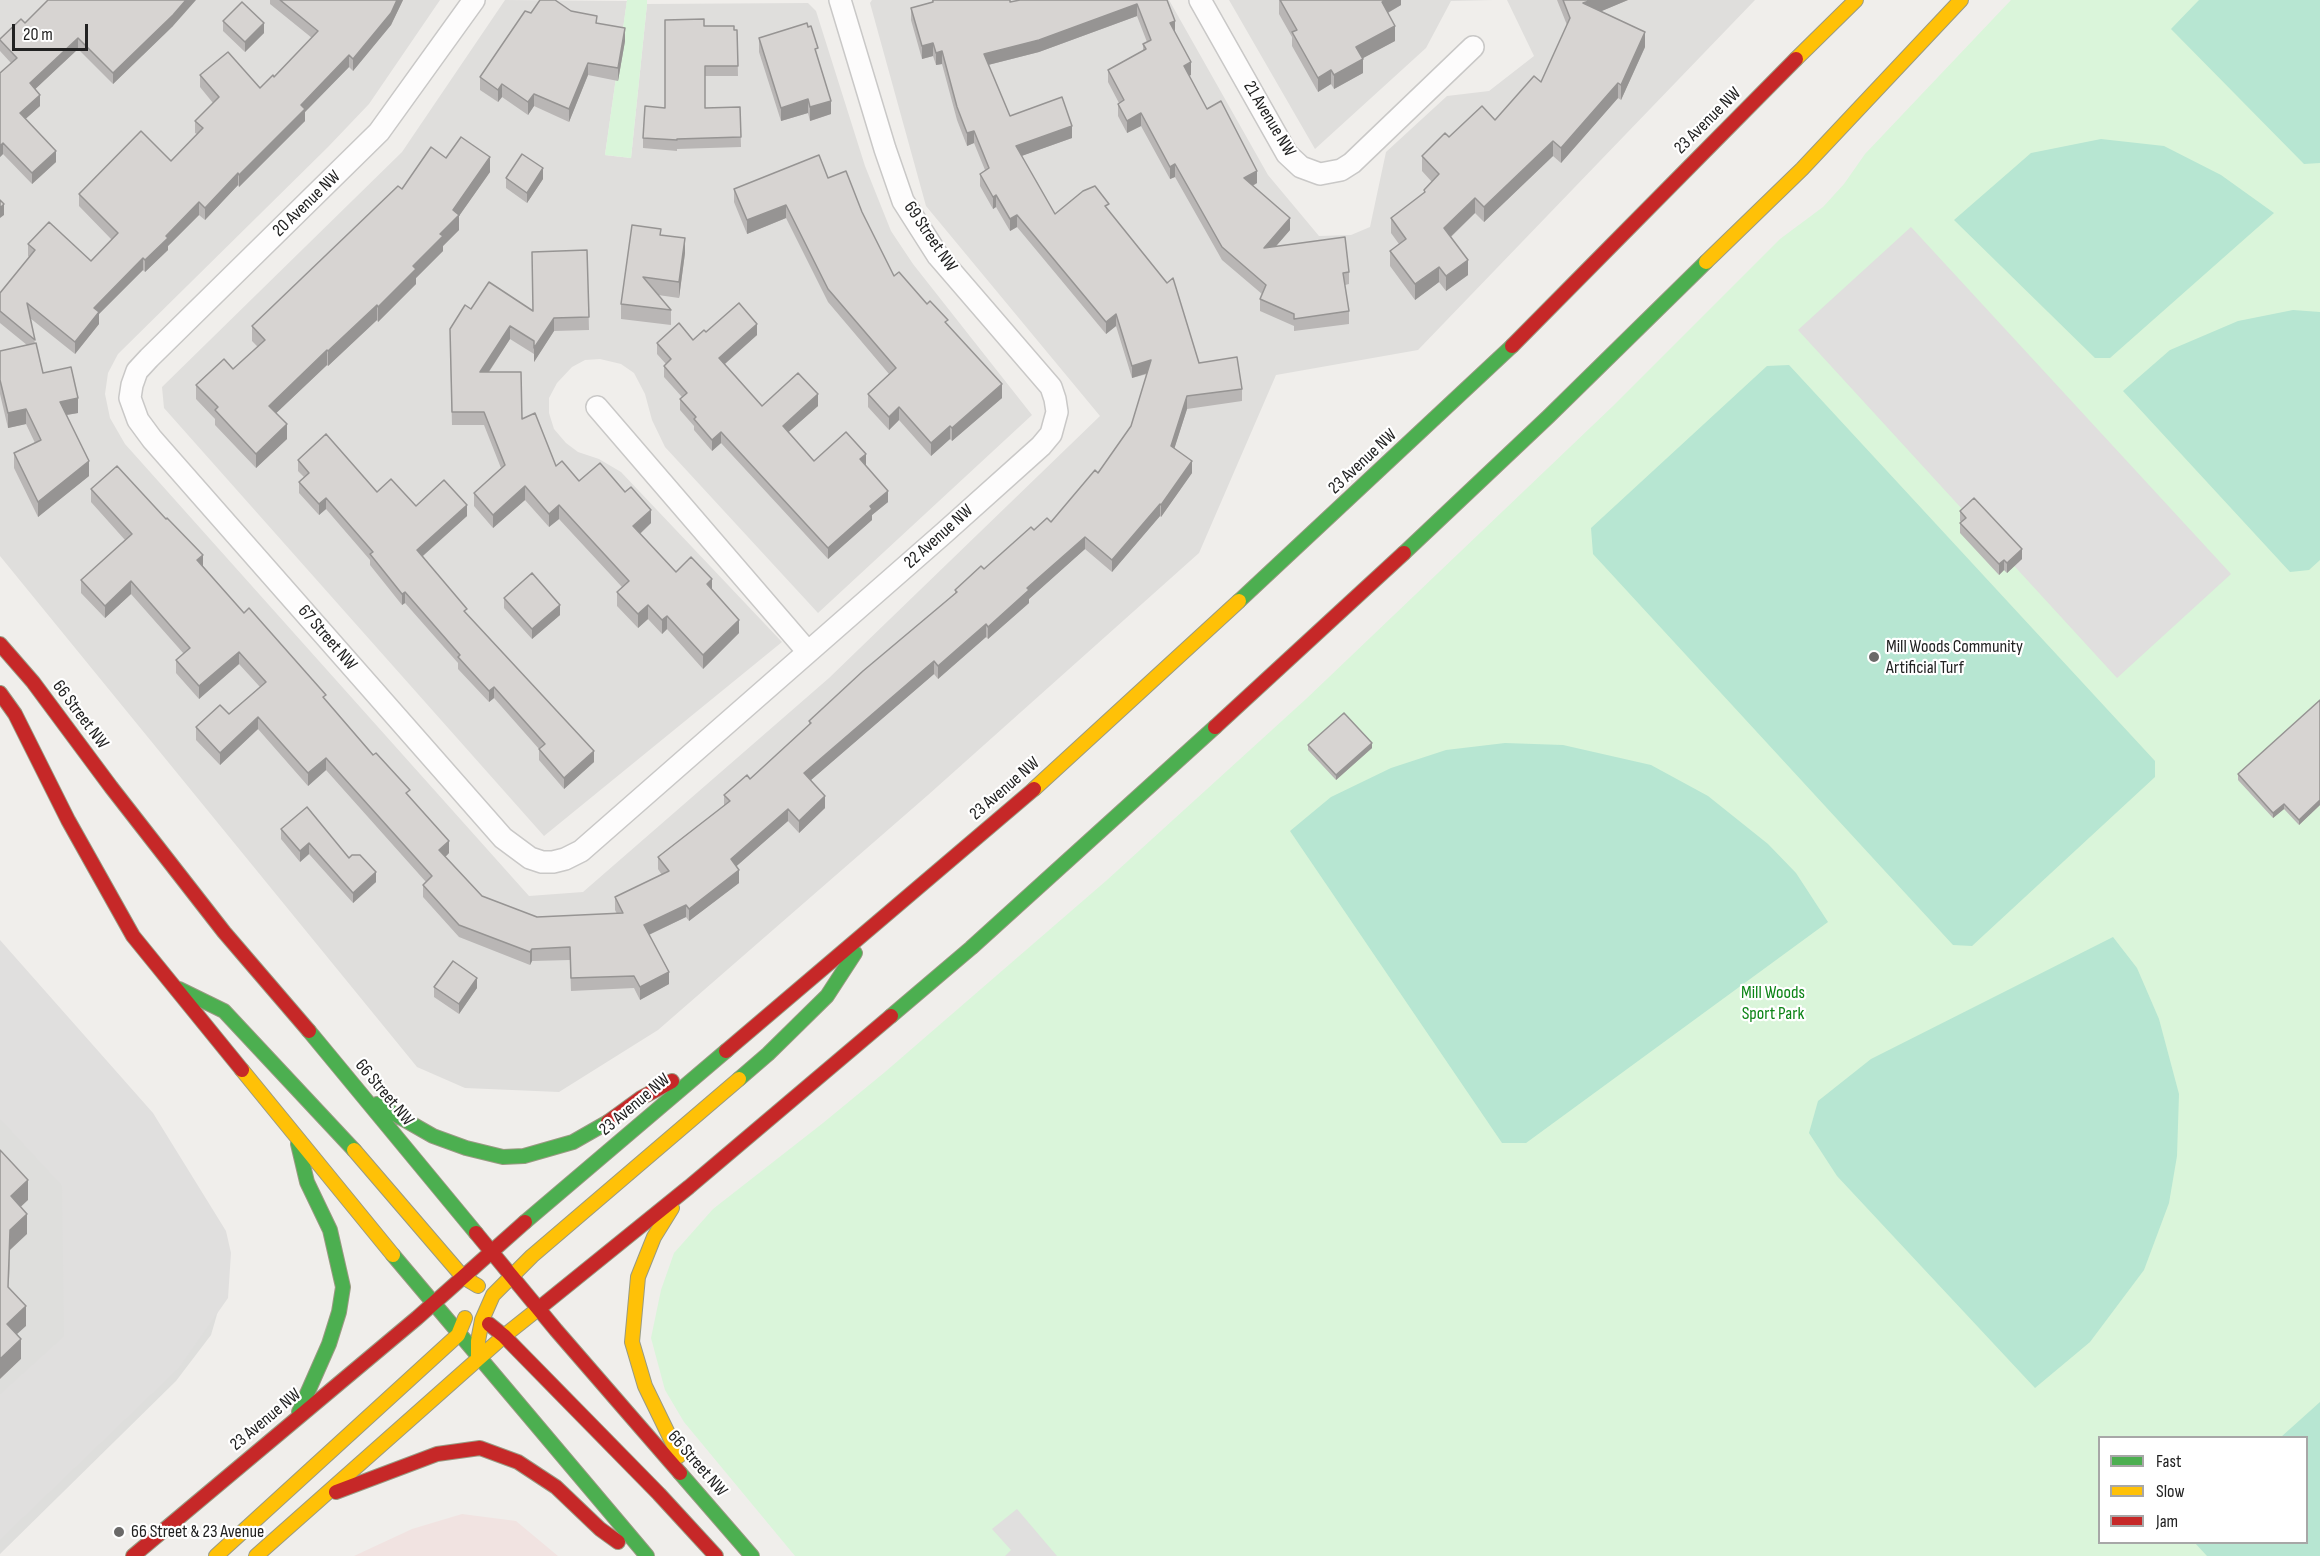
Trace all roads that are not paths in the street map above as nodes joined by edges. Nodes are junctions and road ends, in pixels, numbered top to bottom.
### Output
1 (474, 0) edge
2 (840, 0) edge
3 (1200, 0) edge
4 (1856, 0) edge
5 (1961, 0) edge
6 (1473, 47) dead end
7 (130, 398) joint
8 (597, 407) dead end
9 (1057, 412) joint
10 (0, 644) edge
11 (808, 652) junction
12 (0, 693) edge
13 (542, 862) joint
14 (873, 926) junction
15 (172, 986) junction
16 (724, 1053) junction
17 (362, 1094) junction
18 (297, 1136) junction
19 (689, 1187) junction
20 (490, 1252) junction
21 (463, 1276) junction
22 (511, 1276) junction
23 (504, 1298) junction
24 (473, 1301) junction
25 (433, 1304) junction
26 (538, 1308) junction
27 (482, 1320) junction
28 (459, 1335) junction
29 (504, 1336) junction
30 (478, 1359) junction
31 (295, 1420) junction
32 (692, 1485) junction
33 (323, 1497) junction
34 (133, 1556) edge
35 (216, 1556) edge
36 (256, 1556) edge
37 (636, 1556) edge
38 (647, 1556) edge
39 (716, 1556) edge
40 (752, 1556) edge

1 - 7 street, 20 Avenue NW
2 - 9 street, 69 Street NW
3 - 6 street, 21 Avenue NW
4 - 14 main road, 23 Avenue NW
5 - 19 main road
7 - 13 street, 67 Street NW
8 - 11 street
9 - 11 street, 22 Avenue NW
10 - 17 main road, 66 Street NW
11 - 13 street, 22 Avenue NW
12 - 15 main road
14 - 16 main road, 23 Avenue NW
14 - 22 main road
15 - 18 main road
15 - 21 main road
16 - 17 main road
16 - 20 main road, 23 Avenue NW
17 - 20 main road, 66 Street NW
18 - 25 main road
18 - 31 main road
19 - 26 main road
19 - 32 main road
20 - 21 main road, 23 Avenue NW
20 - 22 main road, 66 Street NW
20 - 24 main road
21 - 24 main road
21 - 25 main road, 23 Avenue NW
22 - 23 main road
22 - 26 main road, 66 Street NW
23 - 24 main road
23 - 26 main road
23 - 27 main road
24 - 25 main road
24 - 27 main road
24 - 28 main road
25 - 28 main road
25 - 31 main road, 23 Avenue NW
26 - 29 main road
26 - 32 main road, 66 Street NW
27 - 29 main road
27 - 30 main road
28 - 30 main road
28 - 35 main road
29 - 30 main road
29 - 39 main road
30 - 33 main road
30 - 38 main road
31 - 34 main road, 23 Avenue NW
32 - 40 main road, 66 Street NW
33 - 36 main road
33 - 37 main road

